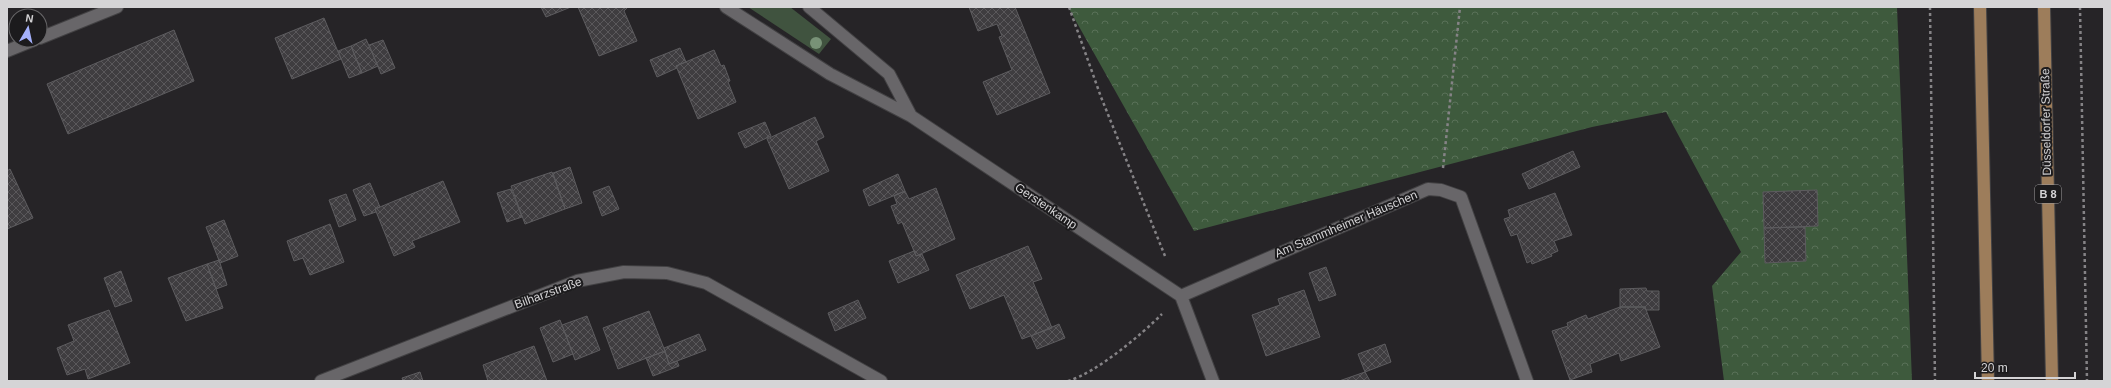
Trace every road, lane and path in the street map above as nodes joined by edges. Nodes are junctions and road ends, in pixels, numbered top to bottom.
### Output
1 (117, 7) edge
2 (726, 7) edge
3 (809, 7) edge
4 (1069, 7) edge
5 (1460, 7) edge
6 (1930, 7) edge
7 (1980, 7) edge
8 (2044, 7) edge
9 (2080, 7) edge
10 (48, 35) edge
11 (911, 116) junction
12 (1441, 190) junction
13 (1166, 259) dead end
14 (1181, 296) junction
15 (321, 381) edge
16 (881, 381) edge
17 (1068, 381) edge
18 (1212, 381) edge
19 (1527, 381) edge
20 (1935, 381) edge
21 (1988, 381) edge
22 (2052, 381) edge
23 (2087, 381) edge

1 - 10 street
2 - 11 street, Gerstenkamp
3 - 11 street, Gerstenkamp
4 - 13 path
5 - 12 path
6 - 20 path
7 - 21 main road
8 - 22 main road, Düsseldorfer Straße / B 8
9 - 23 path
11 - 14 street, Gerstenkamp
12 - 14 street, Am Stammheimer Häuschen
12 - 19 street, Am Stammheimer Häuschen
14 - 17 path
14 - 18 street
15 - 16 street, Bilharzstraße

